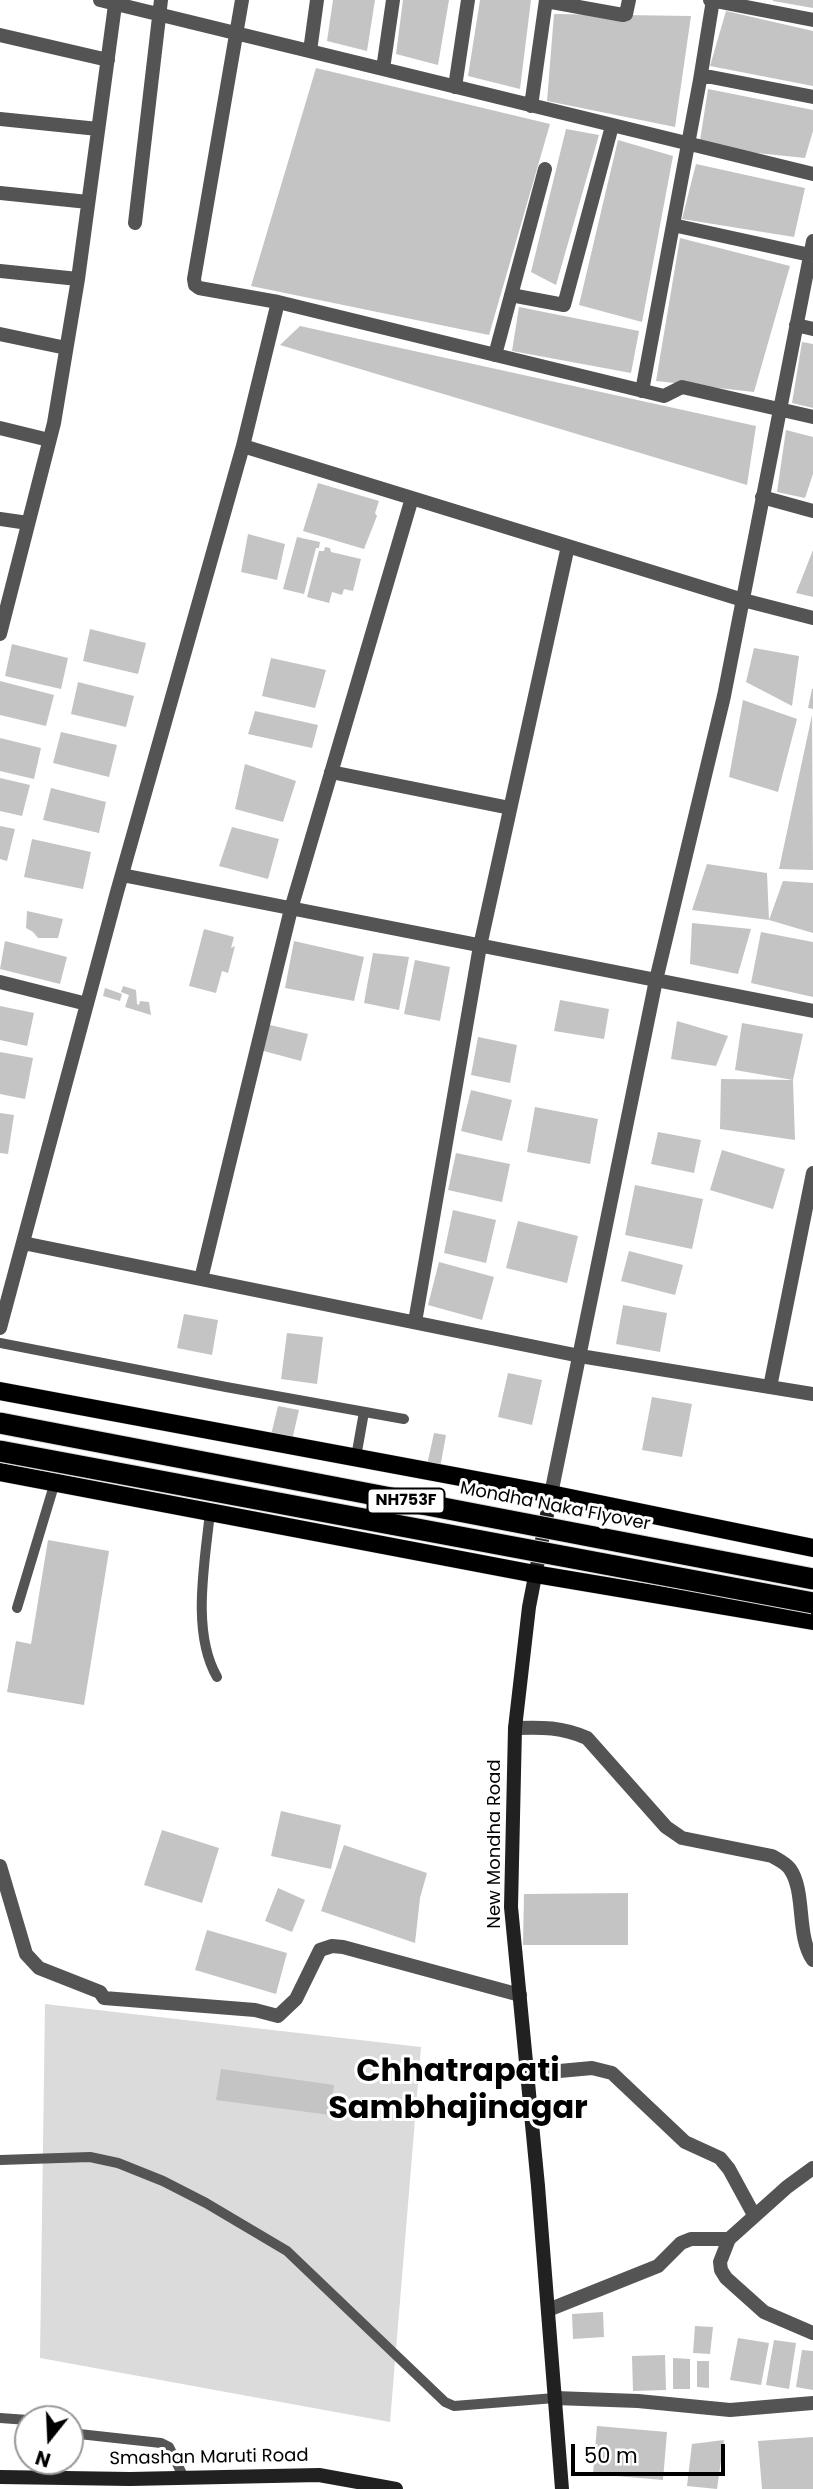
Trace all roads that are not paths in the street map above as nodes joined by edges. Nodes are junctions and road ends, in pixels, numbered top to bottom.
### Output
1 (100, 0) edge
2 (242, 0) edge
3 (317, 0) edge
4 (393, 0) edge
5 (468, 0) edge
6 (629, 0) edge
7 (712, 0) edge
8 (546, 1) edge
9 (116, 5) junction
10 (160, 7) edge
11 (813, 20) edge
12 (237, 33) junction
13 (0, 35) edge
14 (310, 51) junction
15 (108, 60) junction
16 (383, 69) junction
17 (700, 80) junction
18 (455, 87) junction
19 (813, 97) edge
20 (531, 106) junction
21 (0, 119) edge
22 (612, 126) junction
23 (98, 129) junction
24 (688, 145) junction
25 (545, 169) dead end
26 (813, 174) edge
27 (0, 193) edge
28 (88, 202) junction
29 (135, 223) dead end
30 (673, 225) junction
31 (812, 247) edge
32 (0, 271) edge
33 (78, 279) junction
34 (512, 295) junction
35 (278, 302) junction
36 (796, 325) junction
37 (813, 329) edge
38 (0, 334) edge
39 (66, 348) junction
40 (495, 355) junction
41 (642, 391) junction
42 (779, 411) junction
43 (813, 417) edge
44 (0, 428) edge
45 (49, 440) junction
46 (243, 446) junction
47 (762, 497) junction
48 (412, 498) junction
49 (813, 512) edge
50 (0, 519) edge
51 (28, 523) junction
52 (568, 546) junction
53 (743, 600) junction
54 (813, 618) edge
55 (1, 626) edge
56 (331, 772) junction
57 (510, 808) junction
58 (122, 875) junction
59 (291, 909) junction
60 (480, 946) junction
61 (656, 980) junction
62 (0, 982) edge
63 (87, 1004) junction
64 (813, 1011) edge
65 (813, 1173) edge
66 (23, 1243) junction
67 (201, 1279) junction
68 (415, 1322) junction
69 (0, 1328) edge
70 (0, 1343) edge
71 (580, 1356) junction
72 (770, 1387) junction
73 (0, 1391) edge
74 (813, 1394) edge
75 (364, 1412) junction
76 (404, 1419) dead end
77 (0, 1423) edge
78 (0, 1451) edge
79 (356, 1457) junction
80 (0, 1472) edge
81 (55, 1482) junction
82 (551, 1494) junction
83 (210, 1512) junction
84 (813, 1548) edge
85 (535, 1574) junction
86 (813, 1579) edge
87 (813, 1602) edge
88 (17, 1608) dead end
89 (813, 1620) edge
90 (217, 1677) dead end
91 (515, 1728) junction
92 (0, 1866) edge
93 (813, 1960) edge
94 (520, 1995) junction
95 (527, 2074) junction
96 (0, 2160) edge
97 (813, 2168) edge
98 (754, 2215) junction
99 (729, 2239) junction
100 (548, 2310) junction
101 (813, 2333) edge
102 (555, 2398) junction
103 (813, 2403) edge
104 (84, 2435) edge
105 (0, 2477) edge
106 (22, 2477) junction
107 (184, 2478) junction
108 (48, 2489) edge
109 (396, 2489) edge
110 (562, 2489) edge

1 - 9 street
2 - 12 street
3 - 14 street
4 - 16 street
5 - 18 street
6 - 8 street
7 - 11 street
7 - 17 street
8 - 20 street
9 - 10 street
9 - 15 street
10 - 12 street
10 - 29 street
12 - 14 street
12 - 35 street
13 - 15 street
14 - 16 street
15 - 23 street
16 - 18 street
17 - 19 street
17 - 24 street
18 - 20 street
20 - 22 street
21 - 23 street
22 - 24 street
22 - 34 street
23 - 28 street
24 - 26 street
24 - 30 street
25 - 34 street
27 - 28 street
28 - 33 street
30 - 31 street
30 - 41 street
31 - 36 street
32 - 33 street
33 - 39 street
34 - 40 street
35 - 40 street
35 - 46 street
36 - 37 street
36 - 42 street
38 - 39 street
39 - 45 street
40 - 41 street
41 - 42 street
42 - 43 street
42 - 47 street
44 - 45 street
45 - 51 street
46 - 48 street
46 - 58 street
47 - 49 street
47 - 53 street
48 - 52 street
48 - 56 street
50 - 51 street
51 - 55 street
52 - 53 street
52 - 57 street
53 - 54 street
53 - 61 street
56 - 57 street
56 - 59 street
57 - 60 street
58 - 59 street
58 - 63 street
59 - 60 street
59 - 67 street
60 - 61 street
60 - 68 street
61 - 64 street
61 - 71 street
62 - 63 street
63 - 66 street
65 - 72 street
66 - 67 street
66 - 69 street
67 - 68 street
68 - 71 street
70 - 75 lane
71 - 72 street
71 - 82 street
72 - 74 street
73 - 79 main road
75 - 76 lane
75 - 79 lane
77 - 86 highway, Mondha Naka Flyover / NH753F, bridge
78 - 87 highway, NH753F, bridge
79 - 82 main road
80 - 81 main road
81 - 83 main road
81 - 88 lane
82 - 84 main road
82 - 85 street, New Mondha Road
83 - 85 main road
83 - 90 lane
85 - 89 main road
85 - 91 street, New Mondha Road
91 - 93 street
91 - 94 street, New Mondha Road
92 - 94 street
94 - 95 street, New Mondha Road
95 - 98 street
95 - 100 street, New Mondha Road
96 - 102 lane
97 - 98 street
98 - 99 street
99 - 100 street
99 - 101 street
100 - 102 street, New Mondha Road
102 - 103 street
102 - 110 street, New Mondha Road
104 - 107 lane
105 - 106 street, Smashan Maruti Road
106 - 107 street, Smashan Maruti Road
106 - 108 street
107 - 109 street, Smashan Maruti Road

